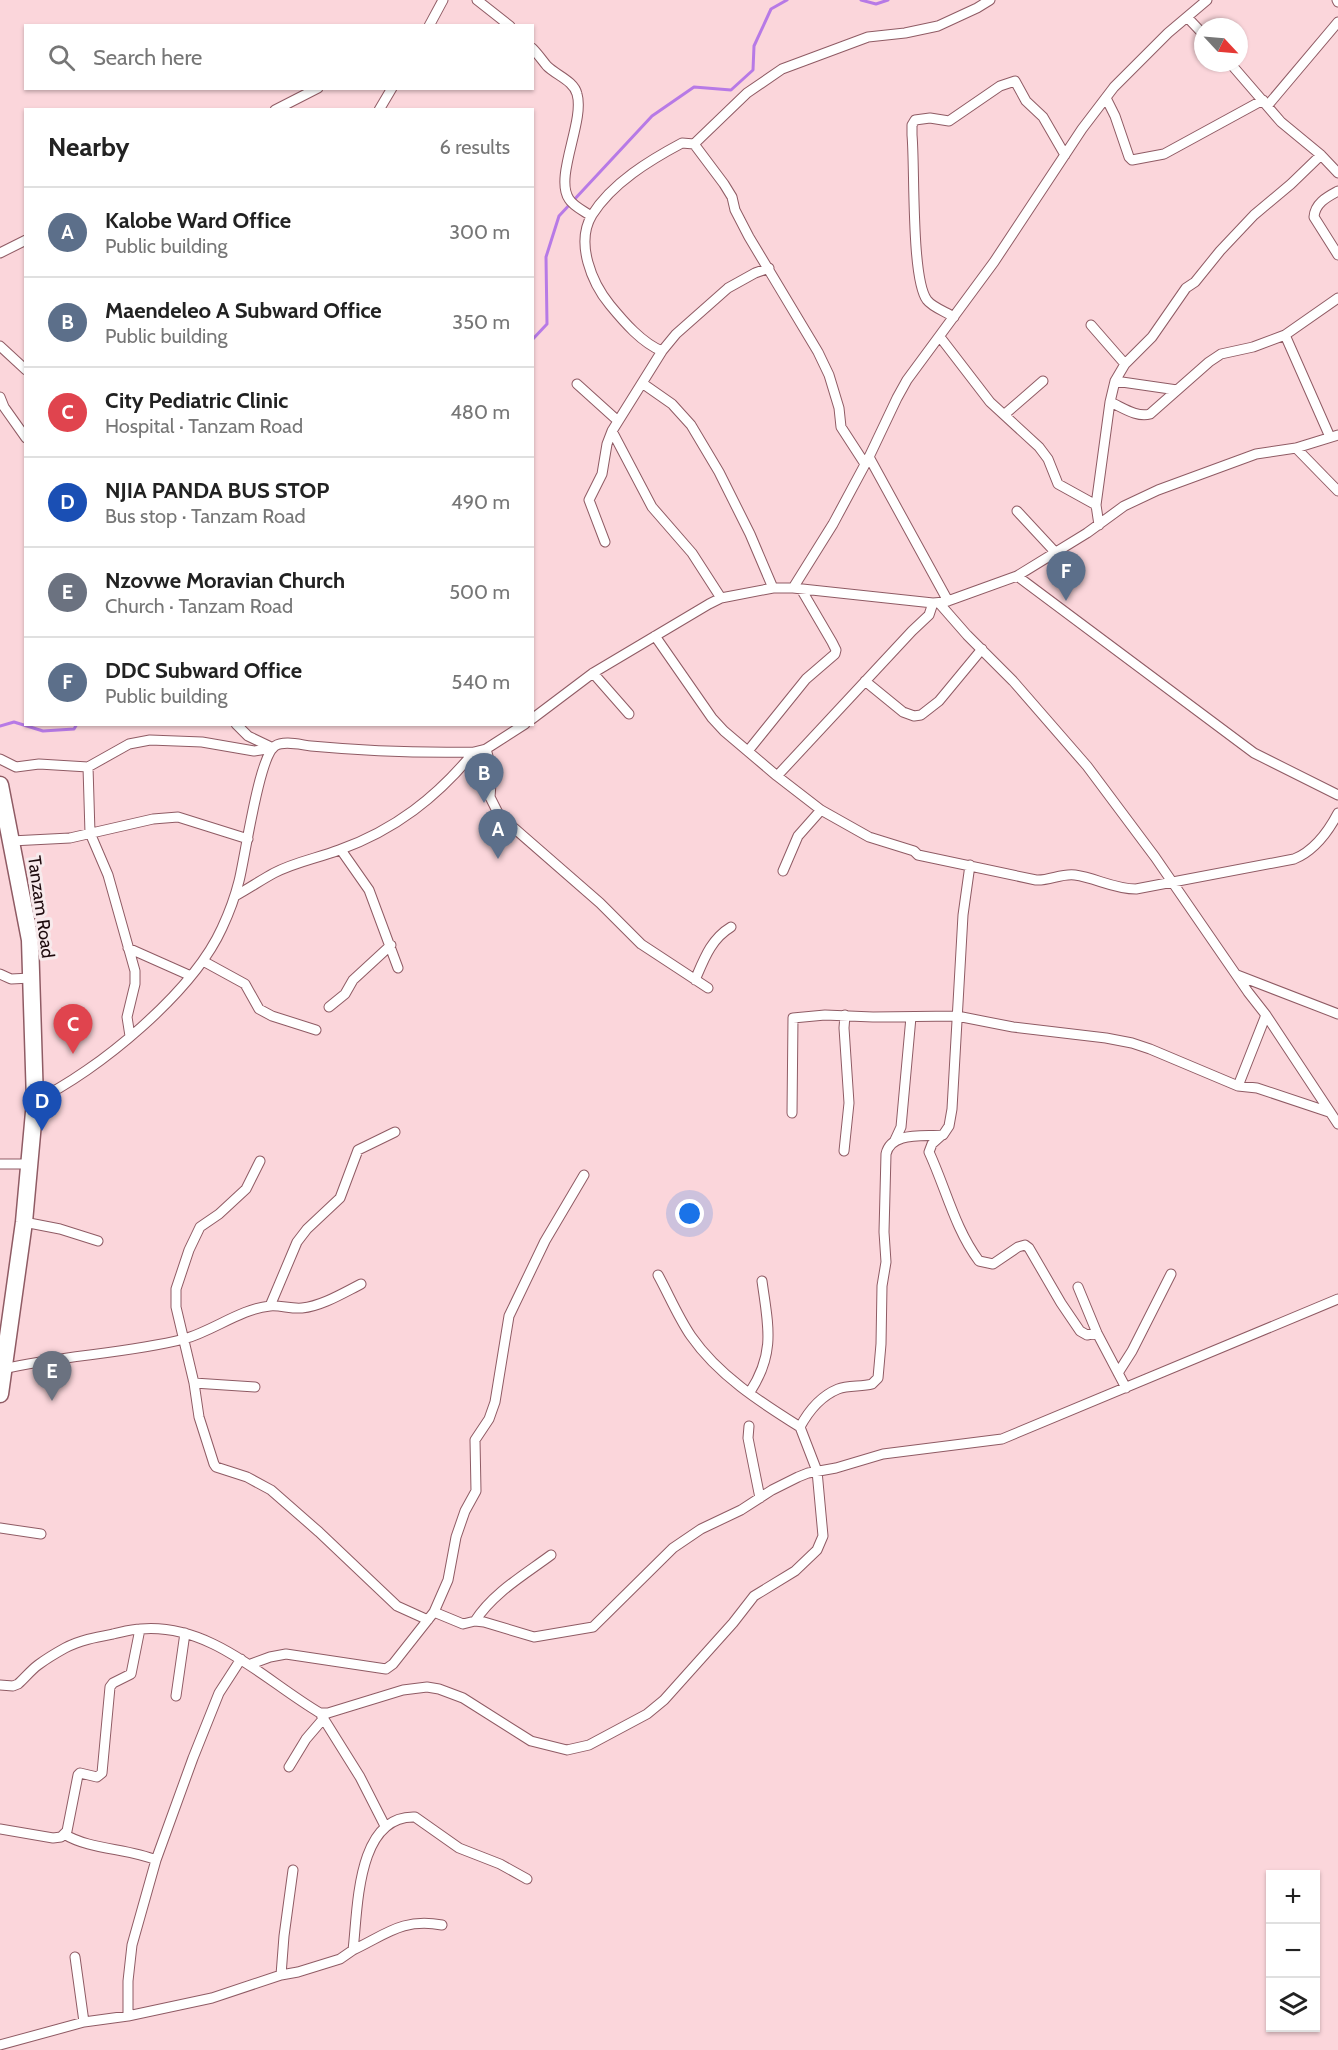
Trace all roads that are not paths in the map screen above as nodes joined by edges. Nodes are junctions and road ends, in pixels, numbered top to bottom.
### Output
1 (443, 0) edge
2 (477, 0) edge
3 (990, 0) edge
4 (1207, 0) edge
5 (1187, 17) junction
6 (1338, 22) edge
7 (430, 24) edge
8 (507, 24) edge
9 (1194, 24) edge
10 (534, 50) edge
11 (1238, 72) edge
12 (314, 90) edge
13 (391, 90) edge
14 (1106, 98) junction
15 (1265, 102) junction
16 (279, 108) edge
17 (381, 108) edge
18 (694, 144) junction
19 (1321, 155) junction
20 (1065, 156) junction
21 (1338, 173) edge
22 (1338, 190) edge
23 (591, 216) junction
24 (24, 241) edge
25 (0, 253) edge
26 (1338, 255) edge
27 (769, 268) junction
28 (1338, 298) edge
29 (954, 316) junction
30 (1091, 325) dead end
31 (1285, 335) junction
32 (940, 338) junction
33 (0, 346) edge
34 (662, 351) junction
35 (1125, 364) junction
36 (24, 368) edge
37 (1043, 381) dead end
38 (1115, 381) junction
39 (642, 383) junction
40 (577, 384) dead end
41 (1177, 390) junction
42 (0, 397) edge
43 (1110, 402) junction
44 (1005, 414) junction
45 (618, 421) junction
46 (612, 431) junction
47 (24, 435) edge
48 (1334, 436) edge
49 (1296, 448) junction
50 (867, 460) junction
51 (1338, 492) edge
52 (1096, 505) junction
53 (1017, 511) dead end
54 (1099, 525) junction
55 (605, 542) dead end
56 (1056, 553) junction
57 (1017, 576) junction
58 (773, 588) junction
59 (797, 588) junction
60 (721, 598) junction
61 (940, 603) junction
62 (655, 636) junction
63 (982, 649) junction
64 (593, 673) junction
65 (865, 681) junction
66 (629, 714) dead end
67 (534, 717) edge
68 (238, 726) edge
69 (522, 726) edge
70 (273, 748) junction
71 (486, 749) junction
72 (748, 751) junction
73 (474, 752) junction
74 (0, 759) edge
75 (88, 767) junction
76 (777, 776) junction
77 (0, 790) edge
78 (1338, 795) edge
79 (821, 810) junction
80 (1338, 813) edge
81 (90, 833) junction
82 (248, 839) junction
83 (11, 841) junction
84 (341, 850) junction
85 (970, 865) junction
86 (783, 871) dead end
87 (1173, 881) junction
88 (235, 896) junction
89 (731, 927) dead end
90 (391, 945) junction
91 (129, 948) junction
92 (203, 961) junction
93 (398, 968) dead end
94 (0, 974) edge
95 (1237, 975) junction
96 (191, 976) junction
97 (31, 978) junction
98 (695, 980) junction
99 (708, 987) dead end
100 (329, 1006) dead end
101 (1338, 1014) edge
102 (1266, 1015) junction
103 (845, 1016) junction
104 (957, 1016) junction
105 (911, 1017) junction
106 (316, 1030) dead end
107 (130, 1036) junction
108 (1238, 1086) junction
109 (35, 1101) junction
110 (1329, 1112) junction
111 (792, 1113) dead end
112 (1338, 1124) edge
113 (395, 1132) dead end
114 (942, 1135) junction
115 (895, 1140) junction
116 (844, 1151) dead end
117 (261, 1161) dead end
118 (0, 1164) edge
119 (30, 1164) junction
120 (584, 1175) dead end
121 (24, 1222) junction
122 (98, 1241) dead end
123 (1171, 1274) dead end
124 (658, 1275) dead end
125 (762, 1281) dead end
126 (361, 1284) dead end
127 (1078, 1287) dead end
128 (1338, 1299) edge
129 (270, 1306) junction
130 (1097, 1333) junction
131 (183, 1339) junction
132 (3, 1369) junction
133 (1118, 1373) junction
134 (194, 1383) junction
135 (255, 1387) dead end
136 (1126, 1389) junction
137 (750, 1392) junction
138 (0, 1394) edge
139 (749, 1426) dead end
140 (800, 1427) junction
141 (816, 1471) junction
142 (760, 1498) junction
143 (0, 1528) edge
144 (41, 1534) dead end
145 (550, 1555) dead end
146 (431, 1616) junction
147 (475, 1621) junction
148 (140, 1629) junction
149 (186, 1633) junction
150 (242, 1659) junction
151 (251, 1664) junction
152 (0, 1685) edge
153 (176, 1696) dead end
154 (322, 1715) junction
155 (289, 1767) dead end
156 (385, 1826) junction
157 (0, 1829) edge
158 (64, 1834) junction
159 (156, 1860) junction
160 (293, 1870) dead end
161 (527, 1879) dead end
162 (442, 1925) dead end
163 (353, 1950) junction
164 (75, 1957) dead end
165 (281, 1975) junction
166 (128, 2016) junction
167 (84, 2022) junction
168 (0, 2045) edge

1 - 7 street
2 - 8 street
3 - 18 street
4 - 5 street
5 - 9 street
5 - 14 street
6 - 15 street
10 - 23 street
11 - 15 street
12 - 16 street
13 - 17 street
14 - 15 street
14 - 20 street
15 - 19 street
18 - 23 street
18 - 27 street
19 - 21 street
19 - 35 street
20 - 29 street
20 - 29 street
22 - 26 street
23 - 34 street
24 - 25 street
27 - 34 street
27 - 50 street
28 - 31 street
29 - 32 street
30 - 35 street
31 - 41 street
31 - 48 street
32 - 44 street
32 - 50 street
33 - 36 street
34 - 39 street
35 - 38 street
37 - 44 street
38 - 41 street
38 - 43 street
39 - 45 street
39 - 58 street
40 - 45 street
41 - 43 street
42 - 47 street
43 - 52 street
44 - 52 street
45 - 46 street
46 - 55 street
46 - 60 street
48 - 49 street
49 - 51 street
49 - 54 street
50 - 59 street
50 - 61 street
52 - 54 street
53 - 56 street
54 - 56 street
56 - 57 street
57 - 61 street
57 - 78 street
58 - 59 street
58 - 60 street
59 - 61 street
59 - 72 street
60 - 62 street
61 - 63 street
61 - 65 street
62 - 64 street
62 - 72 street
63 - 65 street
63 - 87 street
64 - 66 street
64 - 67 street
65 - 76 street
68 - 70 street
69 - 71 street
70 - 73 street
70 - 75 street
70 - 82 street
71 - 73 street
71 - 98 street
72 - 76 street
73 - 84 street
74 - 75 street
75 - 81 street
76 - 79 street
77 - 83 highway, Tanzam Road
79 - 85 street
79 - 86 street
80 - 87 street
81 - 82 street
81 - 83 street
81 - 91 street
82 - 88 street
83 - 97 highway, Tanzam Road
84 - 88 street
84 - 90 street
85 - 87 street
85 - 104 street
87 - 95 street
88 - 92 street
89 - 98 street
90 - 93 street
90 - 100 street
91 - 96 street
91 - 107 street
92 - 96 street
92 - 106 street
94 - 97 street
95 - 101 street
95 - 102 street
96 - 107 street
97 - 109 highway, Tanzam Road
98 - 99 street
102 - 108 street
102 - 110 street
103 - 105 street
103 - 111 street
103 - 116 street
104 - 105 street
104 - 108 street
104 - 114 street
105 - 115 street
107 - 109 street
108 - 110 street
109 - 119 highway, Tanzam Road
110 - 112 street
113 - 129 street
114 - 115 street
114 - 130 street
115 - 140 street
117 - 131 street
118 - 119 street
119 - 121 highway, Tanzam Road
120 - 146 street
121 - 122 street
121 - 132 highway, Tanzam Road
123 - 133 street
124 - 137 street
125 - 137 street
126 - 129 street
127 - 130 street
128 - 136 street
129 - 131 street
130 - 133 street
131 - 132 street
131 - 134 street
132 - 138 highway, Tanzam Road
133 - 136 street
134 - 135 street
134 - 146 street
136 - 141 street
137 - 140 street
139 - 142 street
140 - 141 street
141 - 142 street
141 - 154 street
142 - 147 street
143 - 144 street
145 - 147 street
146 - 147 street
146 - 151 street
148 - 149 street
148 - 152 street
148 - 158 street
149 - 150 street
149 - 153 street
150 - 151 street
150 - 159 street
151 - 154 street
154 - 155 street
154 - 156 street
156 - 161 street
156 - 163 street
157 - 158 street
158 - 159 street
159 - 166 street
160 - 165 street
162 - 163 street
163 - 165 street
164 - 167 street
165 - 166 street
166 - 167 street
167 - 168 street

